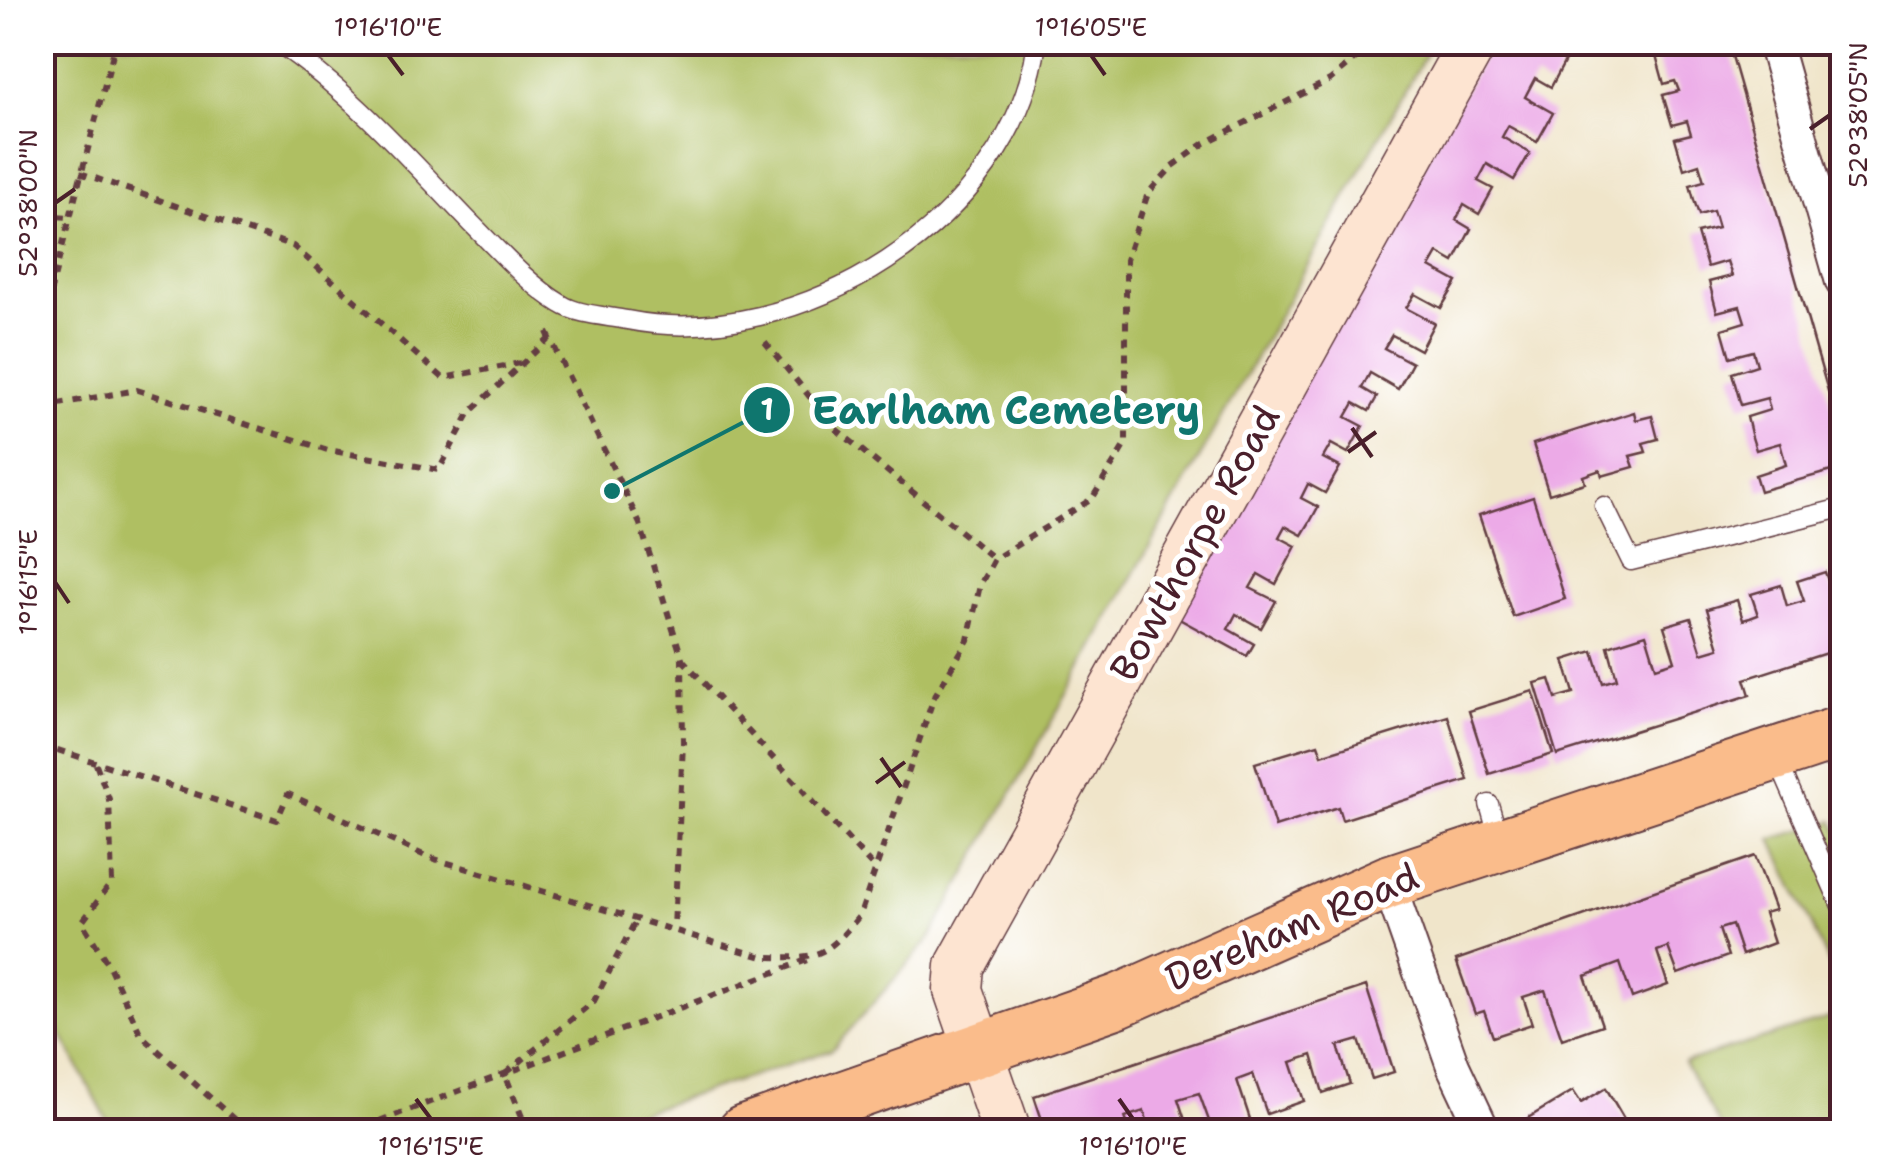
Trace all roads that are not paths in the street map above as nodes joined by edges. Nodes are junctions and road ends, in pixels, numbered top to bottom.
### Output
1 (276, 42) edge
2 (1037, 42) edge
3 (1473, 42) edge
4 (1774, 42) edge
5 (1842, 282) edge
6 (1604, 506) dead end
7 (1842, 508) edge
8 (1842, 732) edge
9 (1775, 754) junction
10 (1388, 882) junction
11 (1842, 908) edge
12 (980, 1050) junction
13 (744, 1132) edge
14 (1008, 1132) edge
15 (1484, 1132) edge

1 - 2 lane
3 - 12 street, Bowthorpe Road
4 - 5 street
6 - 7 lane
8 - 9 main road, Dereham Road
9 - 10 main road, Dereham Road
9 - 11 lane
10 - 12 main road, Dereham Road
10 - 15 street
12 - 13 main road, Dereham Road
12 - 14 street, Bowthorpe Road

